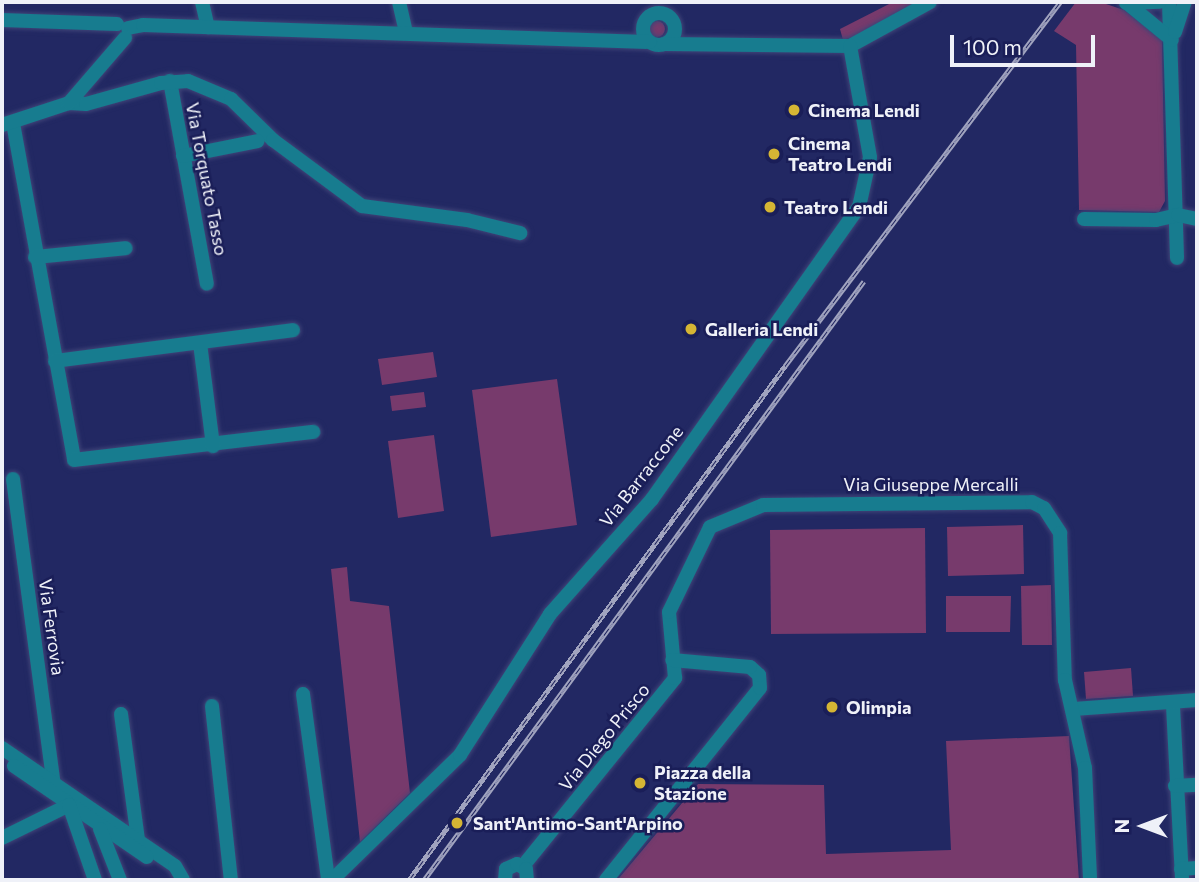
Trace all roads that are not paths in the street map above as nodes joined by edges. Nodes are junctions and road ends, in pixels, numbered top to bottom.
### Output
1 (202, 2) edge
2 (399, 2) edge
3 (930, 2) edge
4 (1160, 2) edge
5 (1169, 2) edge
6 (1185, 2) edge
7 (1124, 3) edge
8 (660, 8) edge
9 (2, 20) edge
10 (643, 26) junction
11 (208, 27) junction
12 (675, 29) junction
13 (406, 33) junction
14 (120, 35) junction
15 (596, 38) junction
16 (1172, 40) junction
17 (657, 43) junction
18 (701, 44) junction
19 (850, 46) junction
20 (170, 82) junction
21 (69, 103) junction
22 (7, 124) edge
23 (258, 141) dead end
24 (183, 156) junction
25 (1178, 215) junction
26 (1084, 219) dead end
27 (1197, 219) edge
28 (520, 233) dead end
29 (126, 248) dead end
30 (35, 257) junction
31 (1177, 258) dead end
32 (207, 284) dead end
33 (293, 330) dead end
34 (200, 343) junction
35 (55, 361) junction
36 (313, 432) dead end
37 (213, 446) junction
38 (13, 479) dead end
39 (672, 660) junction
40 (303, 694) dead end
41 (1197, 700) edge
42 (212, 706) dead end
43 (1173, 706) dead end
44 (1074, 709) junction
45 (121, 715) dead end
46 (2, 748) edge
47 (2, 757) edge
48 (53, 780) junction
49 (1197, 785) edge
50 (1175, 786) junction
51 (69, 805) junction
52 (99, 828) junction
53 (2, 838) edge
54 (138, 840) junction
55 (1197, 868) edge
56 (525, 873) edge
57 (1181, 875) edge
58 (95, 880) edge
59 (120, 880) edge
60 (183, 880) edge
61 (231, 880) edge
62 (330, 880) edge
63 (505, 880) edge
64 (606, 880) edge
65 (1090, 880) edge

1 - 11 street
2 - 13 street
3 - 19 street
4 - 7 street
4 - 16 street
5 - 16 street
6 - 16 street
7 - 16 street
8 - 10 street
8 - 12 street
9 - 14 street
10 - 15 street
10 - 17 street
11 - 13 street
11 - 14 street
12 - 17 street
12 - 18 street
13 - 15 street
14 - 21 street
15 - 17 street
16 - 25 street
17 - 18 street
18 - 19 street
19 - 62 street, Via Barraccone
20 - 21 street
20 - 24 street, Via Torquato Tasso
20 - 28 street
21 - 22 street
22 - 30 street
23 - 24 street
24 - 32 street, Via Torquato Tasso
25 - 26 street
25 - 27 street
25 - 31 street
29 - 30 street
30 - 35 street
33 - 34 street
34 - 35 street
34 - 37 street
35 - 37 street
36 - 37 street
38 - 48 street, Via Ferrovia
39 - 44 street, Via Giuseppe Mercalli
39 - 56 street, Via Diego Prisco
39 - 64 street
40 - 62 street
41 - 44 street
42 - 61 street
43 - 50 street
44 - 65 street, Via Giuseppe Mercalli
45 - 54 street
46 - 48 street
47 - 51 street
48 - 54 street
49 - 50 street
50 - 57 street
51 - 52 street
51 - 53 street
51 - 58 street
52 - 59 street
52 - 60 street
54 - 60 street
55 - 57 street
56 - 63 street, Via Diego Prisco

